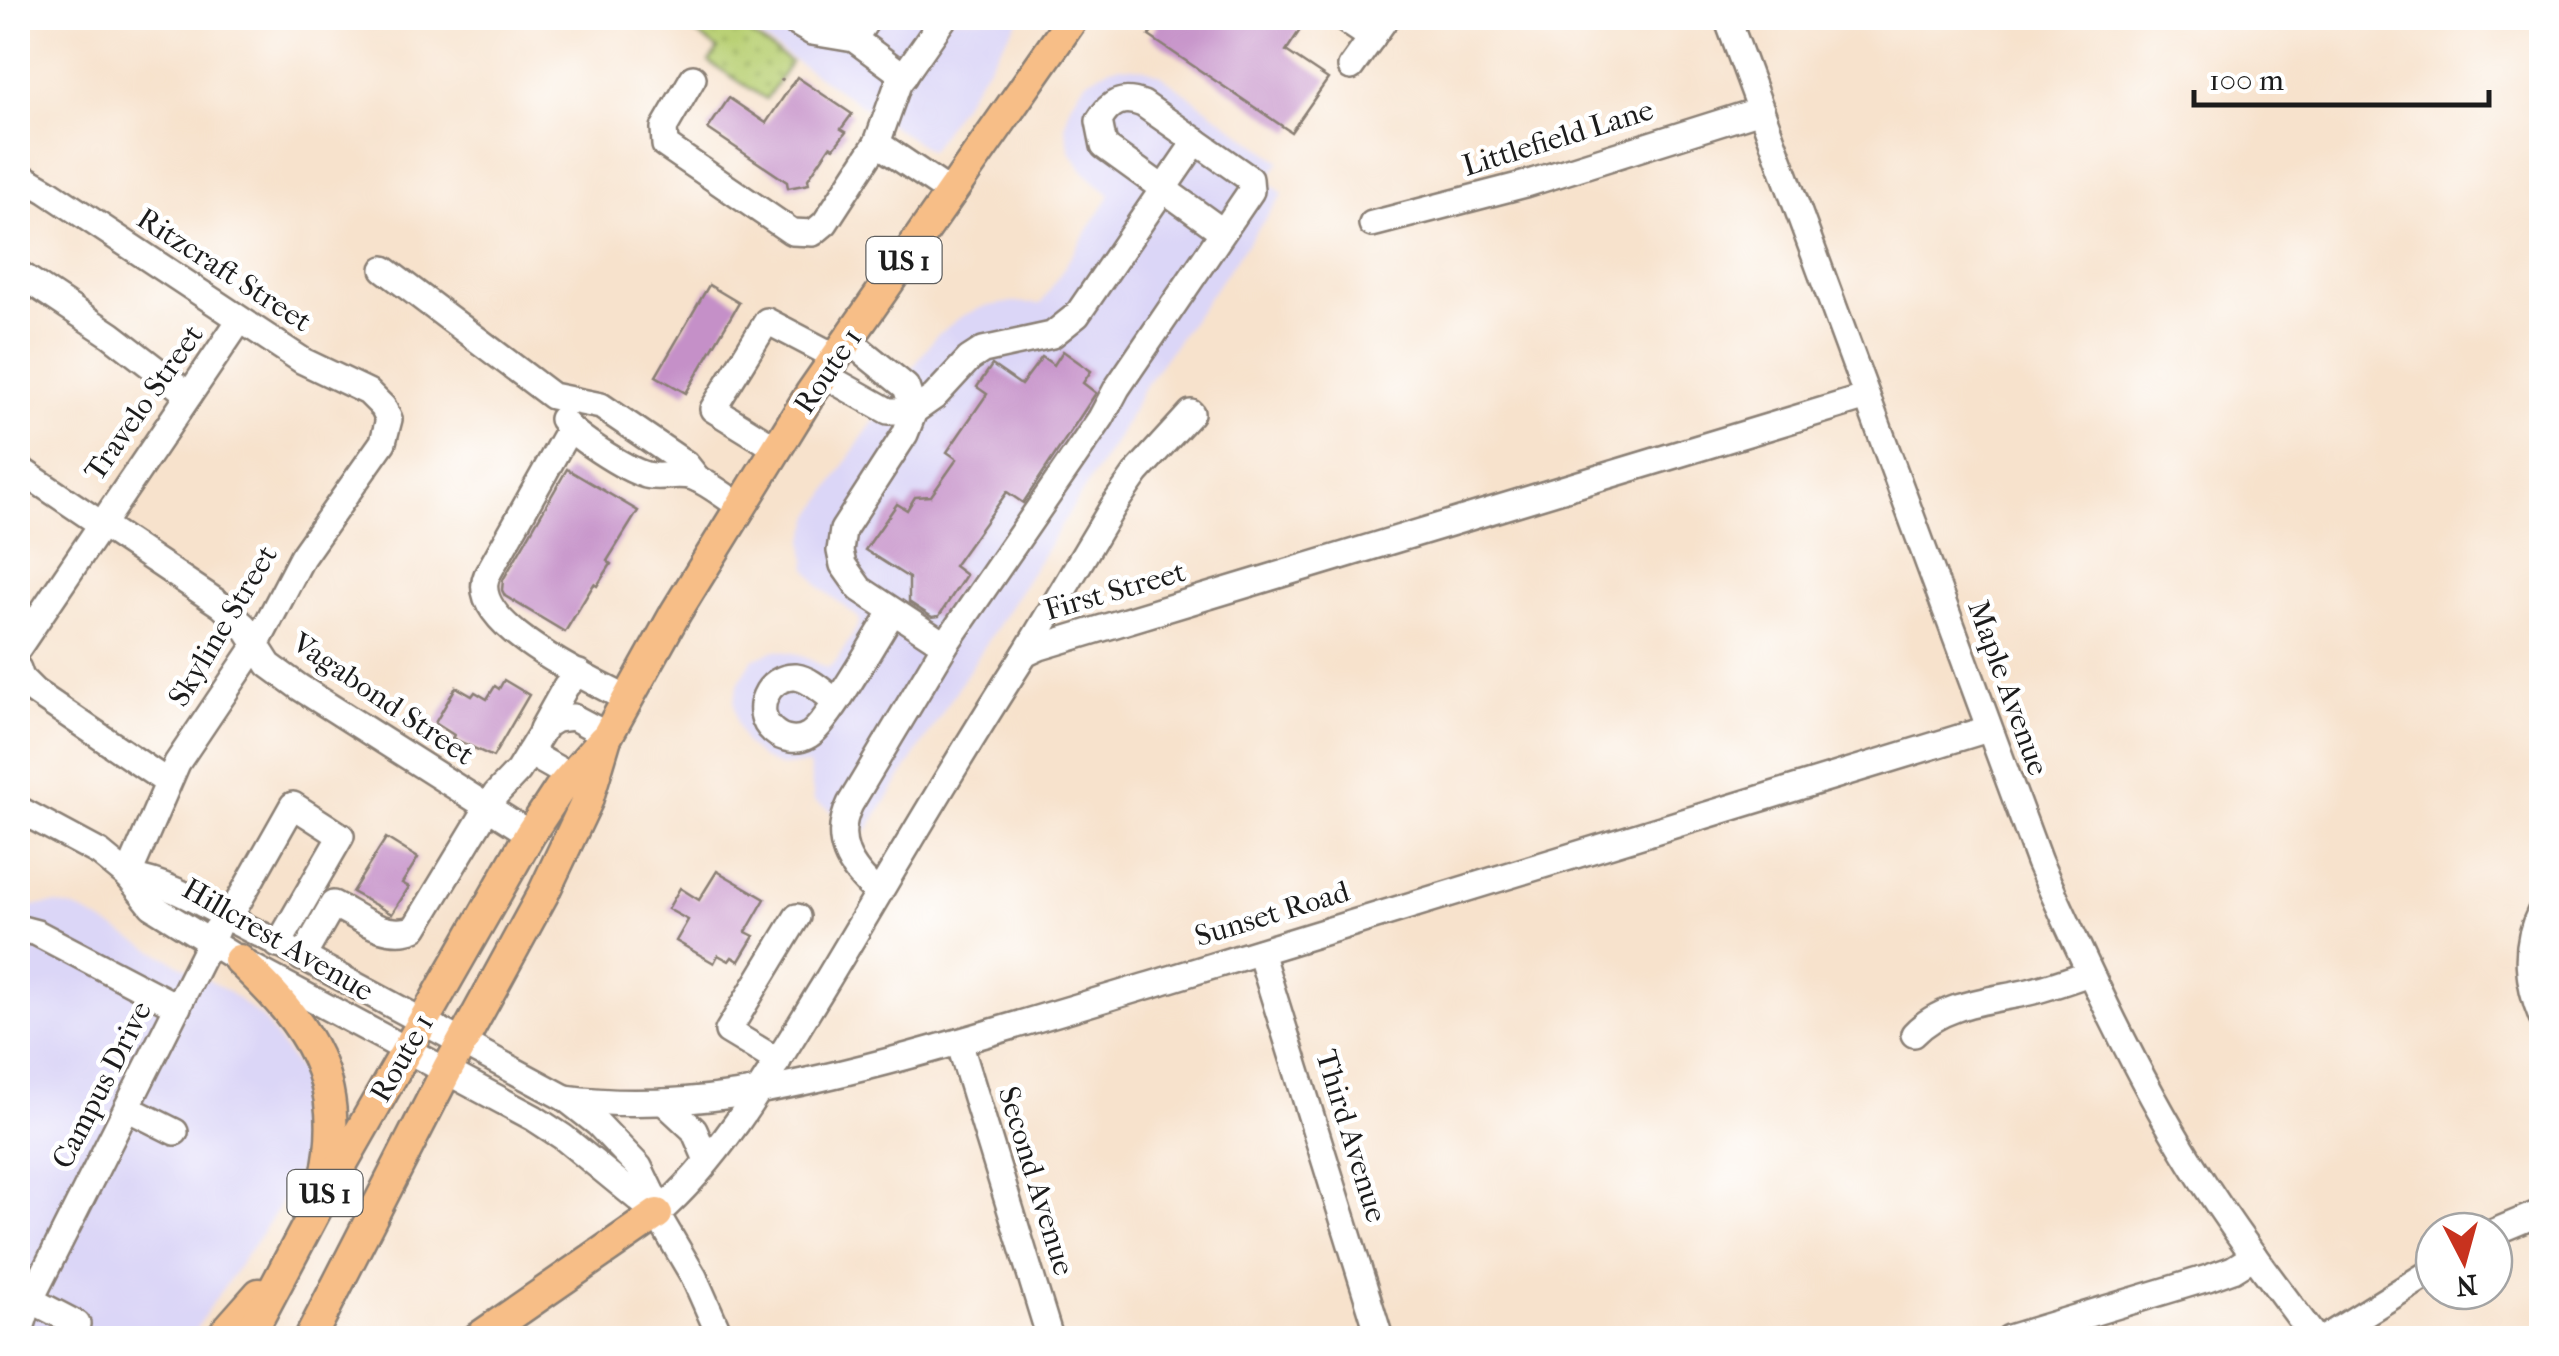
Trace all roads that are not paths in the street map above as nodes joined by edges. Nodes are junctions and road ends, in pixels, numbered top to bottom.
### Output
1 (788, 18) edge
2 (944, 18) edge
3 (1073, 18) edge
4 (1342, 18) edge
5 (1727, 18) edge
6 (861, 28) edge
7 (1379, 28) edge
8 (1351, 67) dead end
9 (904, 76) junction
10 (693, 78) dead end
11 (1761, 110) junction
12 (1196, 141) junction
13 (877, 143) junction
14 (18, 179) edge
15 (1162, 189) junction
16 (951, 193) junction
17 (1372, 224) dead end
18 (1223, 232) junction
19 (384, 269) dead end
20 (18, 273) edge
21 (240, 320) junction
22 (836, 357) junction
23 (188, 395) junction
24 (552, 396) junction
25 (1866, 397) junction
26 (914, 411) junction
27 (1190, 413) dead end
28 (389, 420) joint
29 (570, 429) junction
30 (776, 448) junction
31 (18, 468) edge
32 (698, 479) junction
33 (740, 506) junction
34 (100, 523) junction
35 (892, 613) junction
36 (945, 645) junction
37 (255, 647) junction
38 (18, 648) edge
39 (1025, 654) junction
40 (18, 670) edge
41 (579, 674) junction
42 (627, 699) junction
43 (835, 702) dead end
44 (1988, 728) junction
45 (606, 736) junction
46 (534, 743) junction
47 (570, 776) junction
48 (167, 782) junction
49 (488, 808) junction
50 (18, 809) edge
51 (530, 834) junction
52 (128, 876) junction
53 (878, 893) junction
54 (2540, 913) edge
55 (798, 917) dead end
56 (225, 918) junction
57 (18, 928) edge
58 (211, 942) junction
59 (278, 945) junction
60 (1260, 952) junction
61 (302, 958) junction
62 (239, 960) junction
63 (2089, 973) junction
64 (178, 1007) junction
65 (2542, 1017) edge
66 (422, 1022) junction
67 (1914, 1034) dead end
68 (462, 1042) junction
69 (960, 1042) junction
70 (407, 1050) junction
71 (778, 1060) junction
72 (447, 1070) junction
73 (757, 1092) junction
74 (565, 1098) junction
75 (664, 1102) junction
76 (127, 1108) junction
77 (175, 1132) dead end
78 (707, 1160) junction
79 (320, 1202) junction
80 (2542, 1212) edge
81 (657, 1214) junction
82 (2514, 1224) edge
83 (2254, 1256) junction
84 (290, 1258) junction
85 (2414, 1282) edge
86 (30, 1300) junction
87 (77, 1324) dead end
88 (18, 1338) edge
89 (220, 1338) edge
90 (248, 1338) edge
91 (310, 1338) edge
92 (478, 1338) edge
93 (722, 1338) edge
94 (1050, 1338) edge
95 (1380, 1338) edge
96 (2009, 1338) edge
97 (2315, 1338) edge
98 (2325, 1338) edge

1 - 6 street
2 - 9 street
3 - 16 main road, Route 1 / US 1
4 - 7 street
5 - 11 street, Maple Avenue
6 - 9 street
7 - 8 street
9 - 13 street
10 - 13 street
11 - 17 street, Littlefield Lane
11 - 25 street, Maple Avenue
12 - 15 street
12 - 15 street
12 - 18 street
13 - 16 street
14 - 21 street, Ritzcraft Street
15 - 18 street
15 - 26 street
16 - 22 main road, Route 1 / US 1
18 - 36 street
19 - 24 street
20 - 23 street
21 - 23 street, Travelo Street
21 - 28 street, Ritzcraft Street
22 - 26 street
22 - 26 street
22 - 30 main road, Route 1 / US 1
22 - 30 street
23 - 34 street, Travelo Street
24 - 29 street
24 - 32 street
25 - 39 street, First Street
25 - 44 street, Maple Avenue
26 - 35 street
27 - 39 street
28 - 37 street, Skyline Street
29 - 32 street
29 - 41 street
30 - 33 main road, Route 1 / US 1
31 - 34 street, Vagabond Street
32 - 33 street
33 - 42 main road, Route 1 / US 1
34 - 37 street, Vagabond Street
34 - 38 street, Travelo Street
35 - 36 street
35 - 43 street
36 - 53 street
37 - 48 street, Skyline Street
37 - 49 street, Vagabond Street
39 - 53 street, First Street
40 - 48 street
41 - 42 street
41 - 46 street
42 - 45 main road, Route 1 / US 1
44 - 60 street, Sunset Road
44 - 63 street, Maple Avenue
45 - 46 street
45 - 47 main road, Route 1 / US 1
45 - 68 main road, Route 1 / US 1
46 - 47 street
46 - 49 street
47 - 51 main road, Route 1 / US 1
48 - 52 street, Skyline Street
49 - 51 street, Vagabond Street
49 - 61 street
50 - 52 street, Hillcrest Avenue
51 - 66 main road, Route 1 / US 1
52 - 56 street, Hillcrest Avenue
52 - 58 street, Hillcrest Avenue
53 - 71 street, First Street
54 - 65 street
55 - 71 street
56 - 58 street, Campus Drive
56 - 59 street, Hillcrest Avenue
56 - 59 street, Campus Drive
57 - 64 street
58 - 62 street, Hillcrest Avenue
58 - 64 street, Campus Drive
59 - 61 street, Hillcrest Avenue
60 - 69 street, Sunset Road
60 - 95 street, Third Avenue
61 - 66 street, Hillcrest Avenue
62 - 70 street, Hillcrest Avenue
62 - 79 main road
63 - 67 street
63 - 83 street, Maple Avenue
64 - 76 street, Campus Drive
66 - 68 street, Hillcrest Avenue
66 - 70 main road, Route 1 / US 1
68 - 72 main road, Route 1 / US 1
68 - 74 street, Hillcrest Avenue
69 - 73 street, Sunset Road
69 - 94 street, Second Avenue
70 - 72 street, Hillcrest Avenue
70 - 79 main road, Route 1 / US 1
71 - 73 street, First Street
72 - 81 street, Hillcrest Avenue
72 - 91 main road, Route 1 / US 1
73 - 75 street, Sunset Road
73 - 78 street, First Street
74 - 75 street, Sunset Road
74 - 81 street
75 - 78 street
76 - 77 street
76 - 86 street, Campus Drive
78 - 81 street, First Street
79 - 84 main road, Route 1 / US 1
80 - 82 street
81 - 92 main road
81 - 93 street
83 - 96 street
83 - 97 street, Maple Avenue
84 - 89 main road
84 - 90 main road, Route 1 / US 1
85 - 98 street
86 - 87 street
86 - 88 street, Campus Drive

